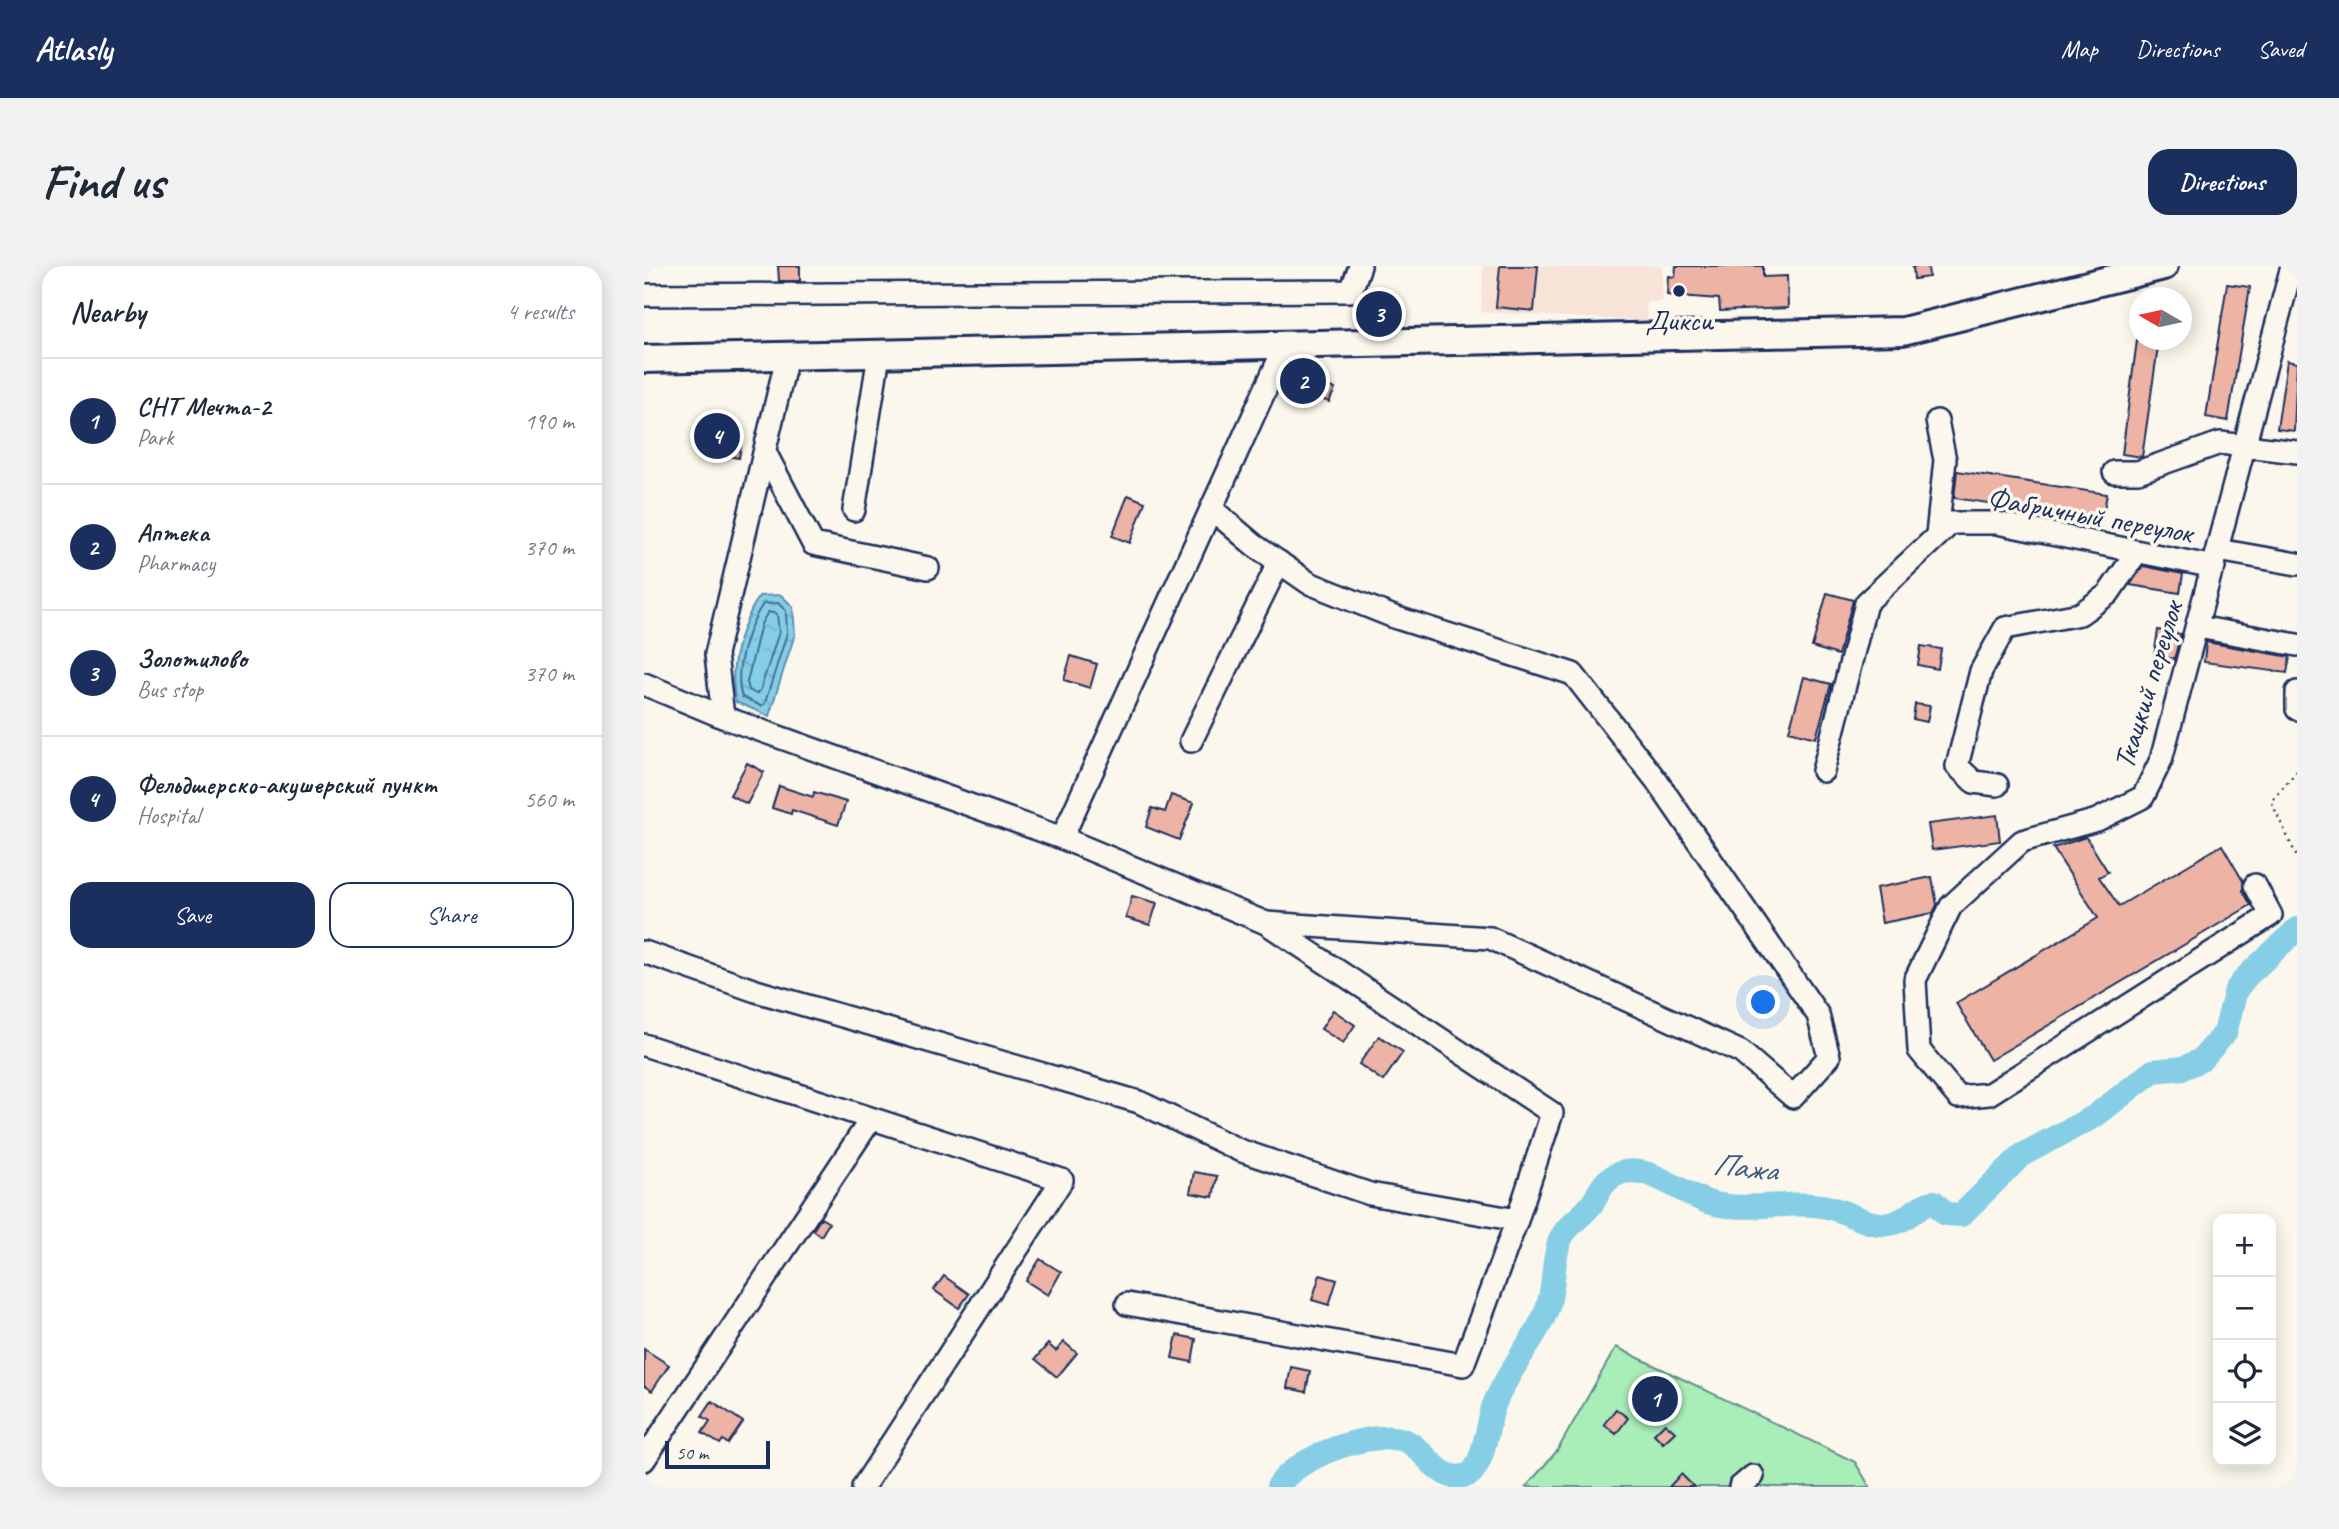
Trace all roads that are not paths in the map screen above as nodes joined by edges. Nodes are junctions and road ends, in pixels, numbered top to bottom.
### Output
1 (1360, 266) edge
2 (2164, 266) edge
3 (2292, 266) edge
4 (644, 295) edge
5 (1285, 346) junction
6 (878, 355) junction
7 (787, 357) junction
8 (644, 359) edge
9 (1937, 421) dead end
10 (2245, 446) junction
11 (765, 452) junction
12 (2297, 452) edge
13 (2114, 472) dead end
14 (854, 510) dead end
15 (1213, 510) junction
16 (1937, 535) junction
17 (2137, 552) junction
18 (2216, 559) junction
19 (1279, 562) junction
20 (2297, 564) edge
21 (928, 568) dead end
22 (2198, 627) junction
23 (2297, 645) edge
24 (644, 684) edge
25 (2297, 692) edge
26 (2297, 709) edge
27 (723, 718) junction
28 (1191, 741) dead end
29 (1823, 771) dead end
30 (1997, 785) dead end
31 (1062, 838) junction
32 (2255, 885) dead end
33 (1265, 923) junction
34 (644, 951) edge
35 (644, 1045) edge
36 (871, 1119) junction
37 (1517, 1220) junction
38 (1127, 1304) dead end
39 (644, 1460) edge
40 (863, 1487) edge

1 - 4 street
2 - 5 main road
3 - 10 street, Ткацкий переулок
5 - 6 main road
5 - 15 street
6 - 7 main road
6 - 14 street
7 - 8 main road
7 - 11 street
9 - 16 street
10 - 12 street
10 - 13 street
10 - 18 street, Ткацкий переулок
11 - 21 street
11 - 27 street
15 - 19 street
15 - 31 street
16 - 17 street, Фабричный переулок
16 - 29 street, Фабричный переулок
17 - 18 street, Фабричный переулок
17 - 30 street
18 - 20 street, Фабричный переулок
18 - 22 street, Ткацкий переулок
19 - 28 street
19 - 33 street
22 - 23 street
22 - 32 street, Ткацкий переулок
24 - 27 street
25 - 26 street
27 - 31 street
31 - 33 street
33 - 37 street
34 - 37 street
35 - 36 street
36 - 39 street
36 - 40 street
37 - 38 street

